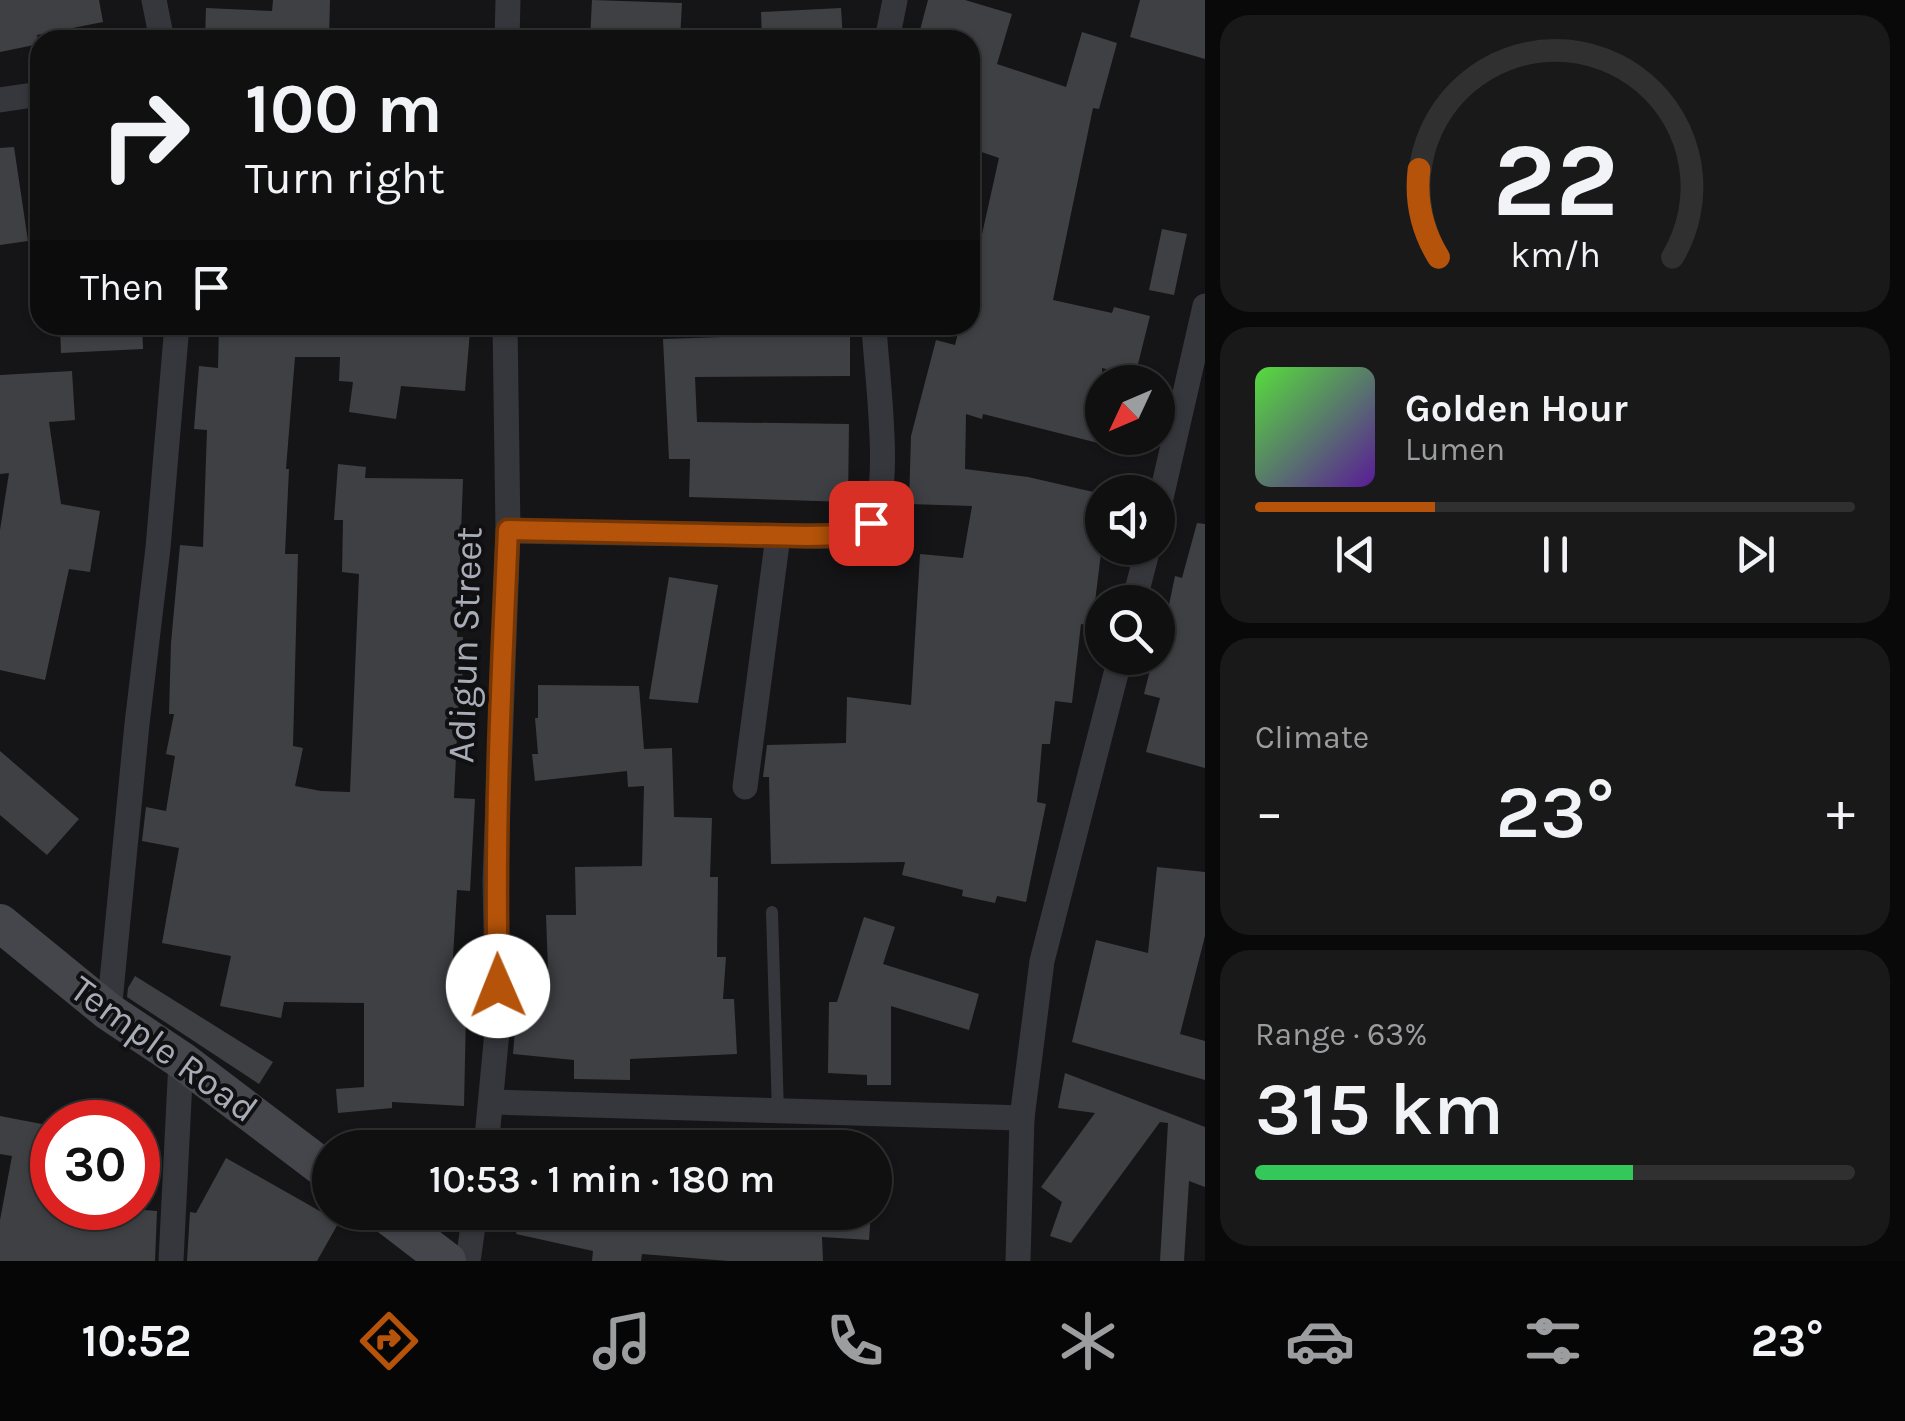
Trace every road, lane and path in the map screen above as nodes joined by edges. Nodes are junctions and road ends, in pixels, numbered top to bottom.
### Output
1 (154, 0) edge
2 (508, 0) edge
3 (895, 0) edge
4 (160, 30) edge
5 (506, 30) edge
6 (889, 30) edge
7 (30, 96) edge
8 (0, 100) edge
9 (1205, 306) edge
10 (176, 335) edge
11 (505, 335) edge
12 (875, 335) edge
13 (1179, 426) junction
14 (1205, 433) edge
15 (1167, 475) edge
16 (508, 530) junction
17 (778, 536) junction
18 (1116, 675) edge
19 (744, 787) dead end
20 (772, 912) dead end
21 (0, 923) edge
22 (109, 1012) junction
23 (181, 1060) junction
24 (492, 1102) junction
25 (778, 1113) junction
26 (1022, 1118) junction
27 (488, 1130) edge
28 (312, 1158) edge
29 (407, 1230) edge
30 (473, 1230) edge
31 (171, 1261) edge
32 (447, 1261) edge
33 (468, 1261) edge
34 (1018, 1261) edge

1 - 4 street
2 - 5 street
3 - 6 street
7 - 8 street
9 - 13 street
10 - 22 street
11 - 16 street, Adigun Street
12 - 17 street
13 - 14 street
13 - 15 street
16 - 17 street
16 - 24 street, Adigun Street
17 - 19 street
18 - 26 street
20 - 25 lane
21 - 22 street, Temple Road
22 - 23 street, Temple Road
23 - 28 street, Temple Road
23 - 31 street
24 - 25 street
24 - 27 street, Adigun Street
25 - 26 street
26 - 34 street
29 - 32 street
30 - 33 street

